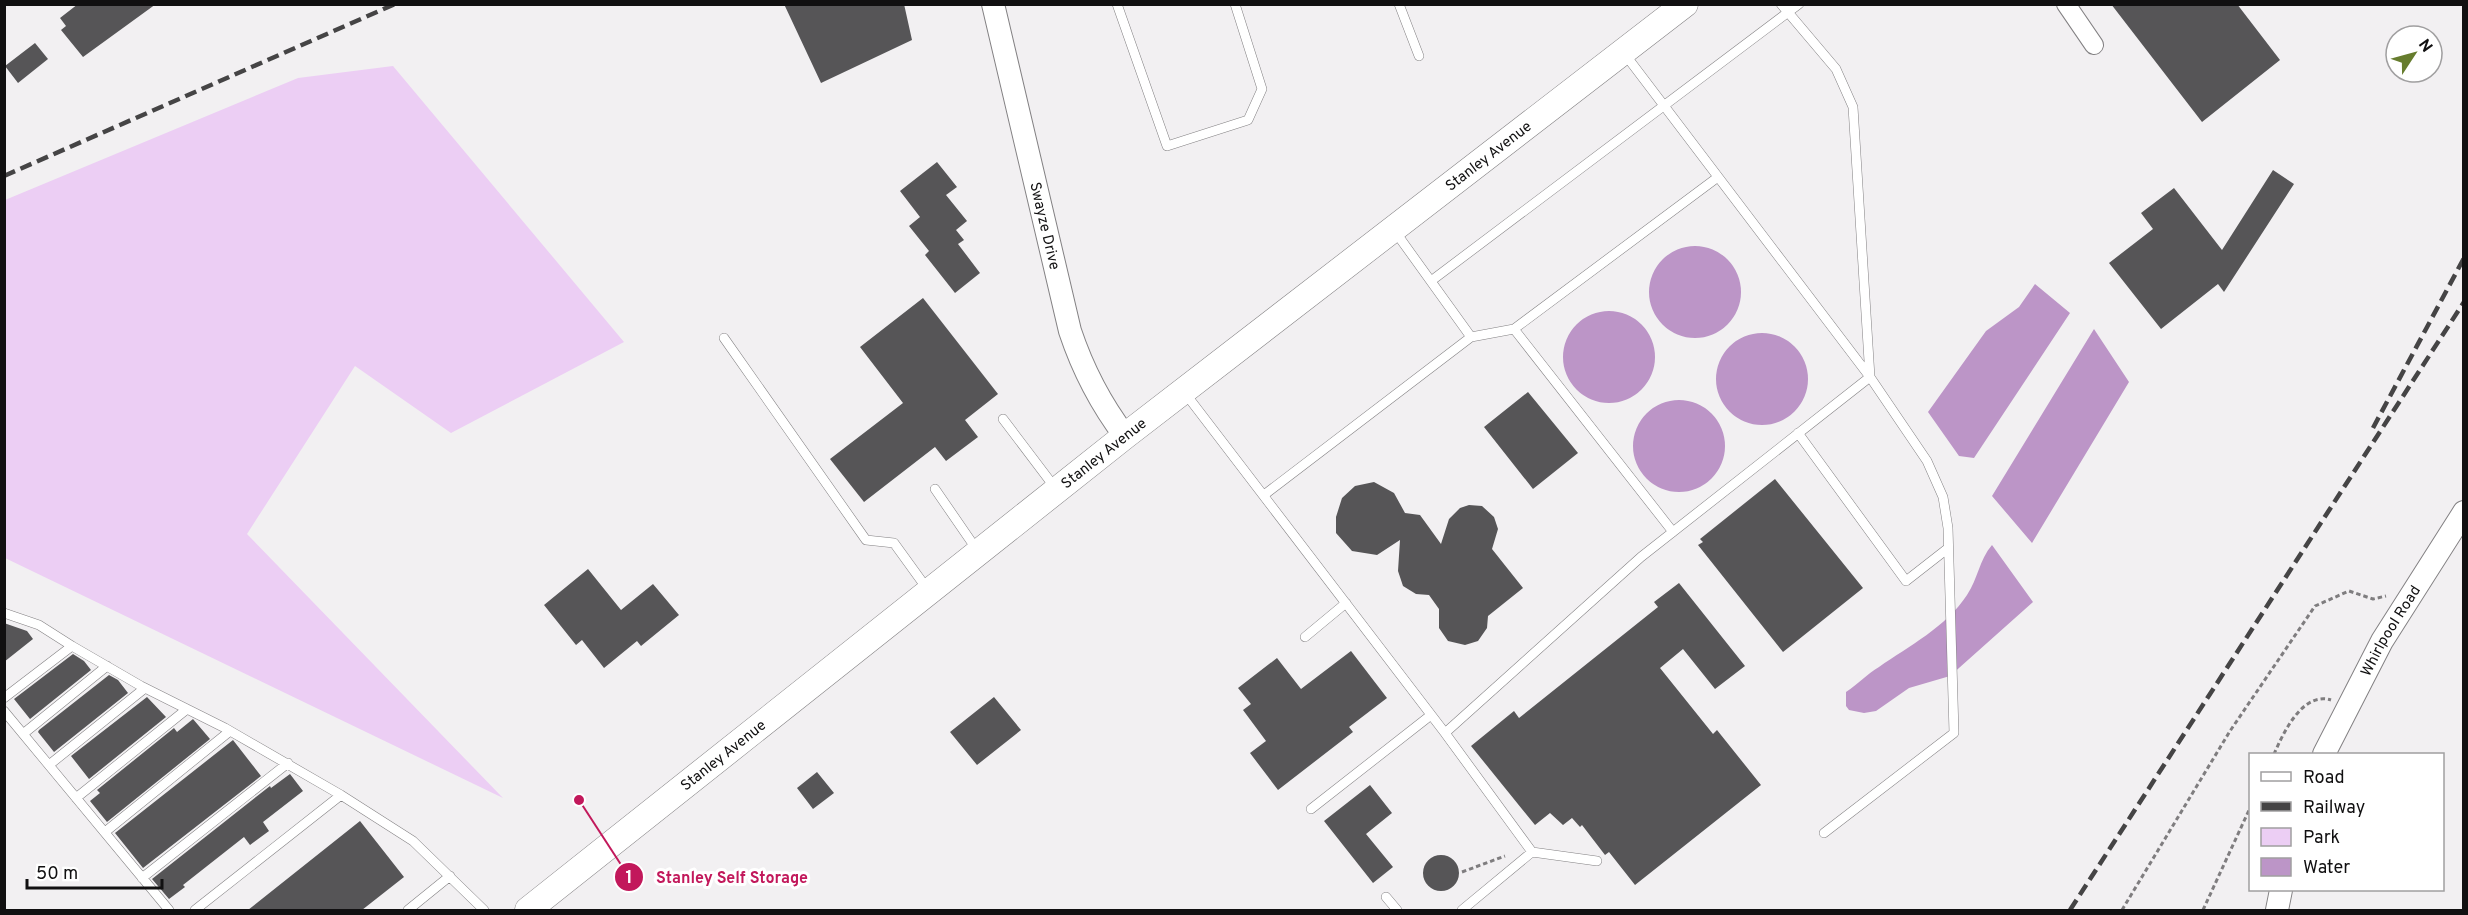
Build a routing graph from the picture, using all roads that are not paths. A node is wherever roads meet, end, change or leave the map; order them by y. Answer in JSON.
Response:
{"nodes":[{"id":1,"x":993,"y":4,"type":"edge"},
{"id":2,"x":1117,"y":4,"type":"edge"},
{"id":3,"x":1235,"y":4,"type":"edge"},
{"id":4,"x":1399,"y":4,"type":"edge"},
{"id":5,"x":1685,"y":4,"type":"edge"},
{"id":6,"x":1781,"y":4,"type":"edge"},
{"id":7,"x":1799,"y":4,"type":"edge"},
{"id":8,"x":2066,"y":4,"type":"edge"},
{"id":9,"x":1788,"y":13,"type":"junction"},
{"id":10,"x":2094,"y":45,"type":"dead end"},
{"id":11,"x":1623,"y":52,"type":"junction"},
{"id":12,"x":1419,"y":56,"type":"dead end"},
{"id":13,"x":1663,"y":106,"type":"junction"},
{"id":14,"x":1718,"y":177,"type":"junction"},
{"id":15,"x":1392,"y":228,"type":"junction"},
{"id":16,"x":1431,"y":281,"type":"junction"},
{"id":17,"x":1514,"y":329,"type":"junction"},
{"id":18,"x":1471,"y":337,"type":"junction"},
{"id":19,"x":724,"y":338,"type":"dead end"},
{"id":20,"x":1870,"y":377,"type":"junction"},
{"id":21,"x":1184,"y":391,"type":"junction"},
{"id":22,"x":1003,"y":419,"type":"dead end"},
{"id":23,"x":1798,"y":433,"type":"junction"},
{"id":24,"x":1125,"y":436,"type":"junction"},
{"id":25,"x":935,"y":489,"type":"dead end"},
{"id":26,"x":1057,"y":490,"type":"junction"},
{"id":27,"x":1264,"y":495,"type":"junction"},
{"id":28,"x":2463,"y":512,"type":"edge"},
{"id":29,"x":1673,"y":532,"type":"junction"},
{"id":30,"x":1947,"y":549,"type":"junction"},
{"id":31,"x":979,"y":552,"type":"junction"},
{"id":32,"x":929,"y":592,"type":"junction"},
{"id":33,"x":1346,"y":603,"type":"junction"},
{"id":34,"x":4,"y":613,"type":"edge"},
{"id":35,"x":1305,"y":637,"type":"dead end"},
{"id":36,"x":72,"y":646,"type":"junction"},
{"id":37,"x":107,"y":666,"type":"junction"},
{"id":38,"x":145,"y":688,"type":"junction"},
{"id":39,"x":4,"y":698,"type":"edge"},
{"id":40,"x":187,"y":709,"type":"junction"},
{"id":41,"x":4,"y":711,"type":"edge"},
{"id":42,"x":1431,"y":715,"type":"junction"},
{"id":43,"x":230,"y":731,"type":"junction"},
{"id":44,"x":1445,"y":733,"type":"junction"},
{"id":45,"x":23,"y":734,"type":"junction"},
{"id":46,"x":2324,"y":753,"type":"edge"},
{"id":47,"x":288,"y":764,"type":"junction"},
{"id":48,"x":49,"y":765,"type":"junction"},
{"id":49,"x":341,"y":795,"type":"junction"},
{"id":50,"x":76,"y":798,"type":"junction"},
{"id":51,"x":1311,"y":809,"type":"dead end"},
{"id":52,"x":105,"y":832,"type":"junction"},
{"id":53,"x":1824,"y":833,"type":"dead end"},
{"id":54,"x":1532,"y":852,"type":"junction"},
{"id":55,"x":1597,"y":861,"type":"dead end"},
{"id":56,"x":450,"y":876,"type":"junction"},
{"id":57,"x":142,"y":878,"type":"junction"},
{"id":58,"x":2281,"y":891,"type":"edge"},
{"id":59,"x":1386,"y":897,"type":"dead end"},
{"id":60,"x":169,"y":910,"type":"edge"},
{"id":61,"x":195,"y":910,"type":"edge"},
{"id":62,"x":408,"y":910,"type":"edge"},
{"id":63,"x":484,"y":910,"type":"edge"},
{"id":64,"x":528,"y":910,"type":"edge"},
{"id":65,"x":1397,"y":910,"type":"edge"},
{"id":66,"x":1462,"y":910,"type":"edge"},
{"id":67,"x":2277,"y":910,"type":"edge"}],
"edges":[{"from":1,"to":24,"type":"street","name":"Swayze Drive"},
{"from":2,"to":3,"type":"lane"},
{"from":4,"to":12,"type":"lane"},
{"from":5,"to":11,"type":"main road","name":"Stanley Avenue"},
{"from":6,"to":9,"type":"lane"},
{"from":7,"to":9,"type":"lane"},
{"from":8,"to":10,"type":"street"},
{"from":9,"to":13,"type":"lane"},
{"from":9,"to":20,"type":"lane"},
{"from":11,"to":13,"type":"lane"},
{"from":11,"to":15,"type":"main road","name":"Stanley Avenue"},
{"from":13,"to":14,"type":"lane"},
{"from":13,"to":16,"type":"lane"},
{"from":14,"to":17,"type":"lane"},
{"from":14,"to":20,"type":"lane"},
{"from":15,"to":16,"type":"lane"},
{"from":15,"to":21,"type":"main road","name":"Stanley Avenue"},
{"from":16,"to":18,"type":"lane"},
{"from":17,"to":18,"type":"lane"},
{"from":17,"to":29,"type":"lane"},
{"from":18,"to":27,"type":"lane"},
{"from":19,"to":32,"type":"lane"},
{"from":20,"to":23,"type":"lane"},
{"from":20,"to":30,"type":"lane"},
{"from":21,"to":24,"type":"main road","name":"Stanley Avenue"},
{"from":21,"to":27,"type":"lane"},
{"from":22,"to":26,"type":"lane"},
{"from":23,"to":29,"type":"lane"},
{"from":23,"to":30,"type":"lane"},
{"from":24,"to":26,"type":"main road","name":"Stanley Avenue"},
{"from":25,"to":31,"type":"lane"},
{"from":26,"to":31,"type":"main road","name":"Stanley Avenue"},
{"from":27,"to":33,"type":"lane"},
{"from":28,"to":46,"type":"street","name":"Whirlpool Road"},
{"from":29,"to":44,"type":"lane"},
{"from":30,"to":53,"type":"lane"},
{"from":31,"to":32,"type":"main road","name":"Stanley Avenue"},
{"from":32,"to":64,"type":"main road","name":"Stanley Avenue"},
{"from":33,"to":35,"type":"lane"},
{"from":33,"to":42,"type":"lane"},
{"from":34,"to":36,"type":"lane"},
{"from":36,"to":37,"type":"lane"},
{"from":36,"to":39,"type":"lane"},
{"from":37,"to":38,"type":"lane"},
{"from":37,"to":45,"type":"lane"},
{"from":38,"to":40,"type":"lane"},
{"from":38,"to":48,"type":"lane"},
{"from":40,"to":43,"type":"lane"},
{"from":40,"to":50,"type":"lane"},
{"from":41,"to":45,"type":"lane"},
{"from":42,"to":44,"type":"lane"},
{"from":42,"to":51,"type":"lane"},
{"from":43,"to":47,"type":"lane"},
{"from":43,"to":52,"type":"lane"},
{"from":44,"to":54,"type":"lane"},
{"from":45,"to":48,"type":"lane"},
{"from":47,"to":49,"type":"lane"},
{"from":47,"to":57,"type":"lane"},
{"from":48,"to":50,"type":"lane"},
{"from":49,"to":56,"type":"lane"},
{"from":49,"to":61,"type":"lane"},
{"from":50,"to":52,"type":"lane"},
{"from":52,"to":57,"type":"lane"},
{"from":54,"to":55,"type":"lane"},
{"from":54,"to":66,"type":"lane"},
{"from":56,"to":62,"type":"lane"},
{"from":56,"to":63,"type":"lane"},
{"from":57,"to":60,"type":"lane"},
{"from":58,"to":67,"type":"street"},
{"from":59,"to":65,"type":"lane"}]}
